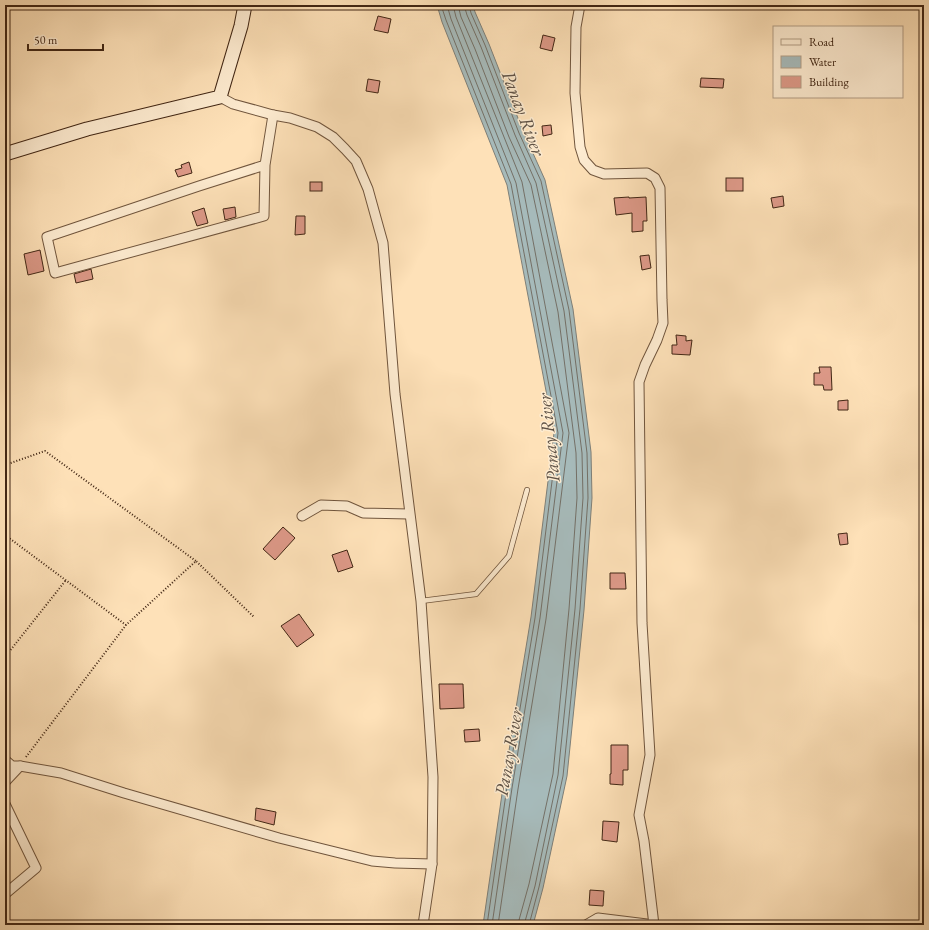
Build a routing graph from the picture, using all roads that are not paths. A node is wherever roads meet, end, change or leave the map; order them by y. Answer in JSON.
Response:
{"nodes":[{"id":1,"x":245,"y":5,"type":"edge"},
{"id":2,"x":580,"y":5,"type":"edge"},
{"id":3,"x":220,"y":97,"type":"junction"},
{"id":4,"x":272,"y":115,"type":"junction"},
{"id":5,"x":5,"y":154,"type":"edge"},
{"id":6,"x":265,"y":165,"type":"junction"},
{"id":7,"x":527,"y":490,"type":"dead end"},
{"id":8,"x":410,"y":514,"type":"junction"},
{"id":9,"x":302,"y":516,"type":"dead end"},
{"id":10,"x":421,"y":601,"type":"junction"},
{"id":11,"x":5,"y":760,"type":"edge"},
{"id":12,"x":20,"y":766,"type":"junction"},
{"id":13,"x":5,"y":782,"type":"edge"},
{"id":14,"x":5,"y":804,"type":"edge"},
{"id":15,"x":432,"y":864,"type":"junction"},
{"id":16,"x":5,"y":894,"type":"edge"},
{"id":17,"x":423,"y":925,"type":"edge"},
{"id":18,"x":586,"y":925,"type":"edge"},
{"id":19,"x":654,"y":925,"type":"edge"}],
"edges":[{"from":1,"to":3,"type":"street"},
{"from":2,"to":19,"type":"street"},
{"from":3,"to":4,"type":"street"},
{"from":3,"to":5,"type":"street"},
{"from":4,"to":6,"type":"street"},
{"from":4,"to":8,"type":"street"},
{"from":6,"to":6,"type":"street"},
{"from":7,"to":10,"type":"lane"},
{"from":8,"to":9,"type":"street"},
{"from":8,"to":10,"type":"street"},
{"from":10,"to":15,"type":"street"},
{"from":11,"to":12,"type":"street"},
{"from":12,"to":13,"type":"street"},
{"from":12,"to":15,"type":"street"},
{"from":14,"to":16,"type":"street"},
{"from":15,"to":17,"type":"street"},
{"from":18,"to":19,"type":"street"}]}
